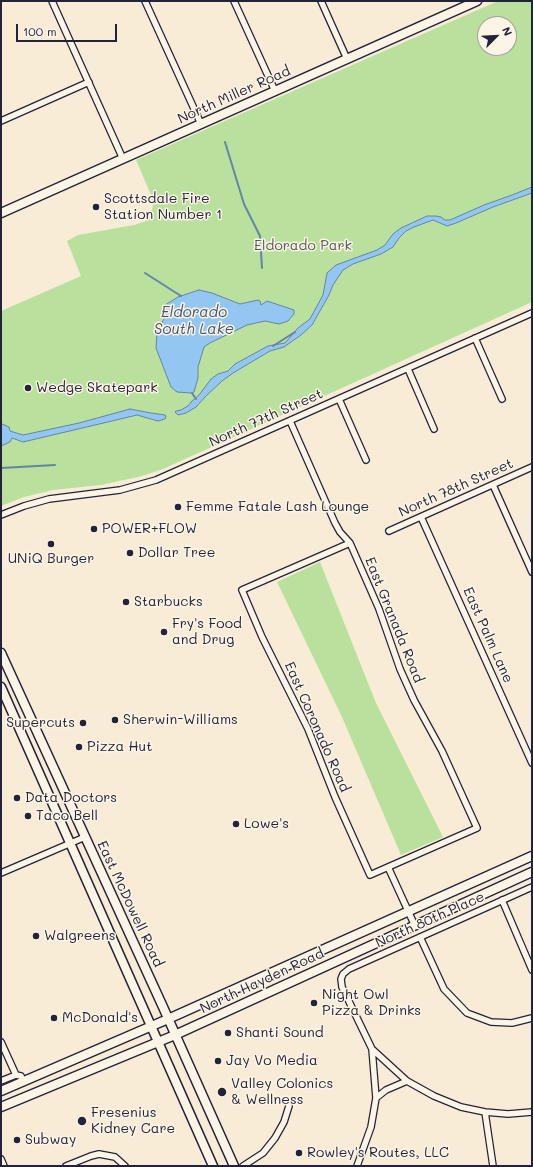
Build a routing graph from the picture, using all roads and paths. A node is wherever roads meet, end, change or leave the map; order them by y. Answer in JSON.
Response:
{"nodes":[{"id":1,"x":52,"y":1,"type":"edge"},
{"id":2,"x":146,"y":1,"type":"edge"},
{"id":3,"x":234,"y":1,"type":"edge"},
{"id":4,"x":321,"y":1,"type":"edge"},
{"id":5,"x":477,"y":1,"type":"edge"},
{"id":6,"x":347,"y":59,"type":"junction"},
{"id":7,"x":89,"y":82,"type":"junction"},
{"id":8,"x":275,"y":91,"type":"junction"},
{"id":9,"x":1,"y":121,"type":"edge"},
{"id":10,"x":201,"y":124,"type":"junction"},
{"id":11,"x":123,"y":159,"type":"junction"},
{"id":12,"x":1,"y":213,"type":"edge"},
{"id":13,"x":532,"y":313,"type":"edge"},
{"id":14,"x":475,"y":338,"type":"junction"},
{"id":15,"x":408,"y":369,"type":"junction"},
{"id":16,"x":339,"y":399,"type":"junction"},
{"id":17,"x":502,"y":399,"type":"dead end"},
{"id":18,"x":290,"y":421,"type":"junction"},
{"id":19,"x":434,"y":429,"type":"dead end"},
{"id":20,"x":366,"y":460,"type":"dead end"},
{"id":21,"x":532,"y":467,"type":"edge"},
{"id":22,"x":493,"y":485,"type":"junction"},
{"id":23,"x":1,"y":515,"type":"edge"},
{"id":24,"x":421,"y":517,"type":"junction"},
{"id":25,"x":389,"y":531,"type":"dead end"},
{"id":26,"x":350,"y":543,"type":"junction"},
{"id":27,"x":532,"y":572,"type":"edge"},
{"id":28,"x":1,"y":653,"type":"edge"},
{"id":29,"x":1,"y":687,"type":"edge"},
{"id":30,"x":532,"y":763,"type":"edge"},
{"id":31,"x":85,"y":837,"type":"junction"},
{"id":32,"x":70,"y":844,"type":"junction"},
{"id":33,"x":532,"y":856,"type":"edge"},
{"id":34,"x":388,"y":867,"type":"junction"},
{"id":35,"x":532,"y":872,"type":"edge"},
{"id":36,"x":1,"y":873,"type":"edge"},
{"id":37,"x":532,"y":887,"type":"edge"},
{"id":38,"x":502,"y":900,"type":"junction"},
{"id":39,"x":408,"y":912,"type":"junction"},
{"id":40,"x":415,"y":926,"type":"junction"},
{"id":41,"x":420,"y":937,"type":"junction"},
{"id":42,"x":532,"y":970,"type":"edge"},
{"id":43,"x":532,"y":1018,"type":"edge"},
{"id":44,"x":168,"y":1019,"type":"junction"},
{"id":45,"x":151,"y":1026,"type":"junction"},
{"id":46,"x":175,"y":1035,"type":"junction"},
{"id":47,"x":1,"y":1042,"type":"edge"},
{"id":48,"x":158,"y":1042,"type":"junction"},
{"id":49,"x":372,"y":1049,"type":"junction"},
{"id":50,"x":16,"y":1075,"type":"junction"},
{"id":51,"x":1,"y":1081,"type":"edge"},
{"id":52,"x":407,"y":1081,"type":"junction"},
{"id":53,"x":24,"y":1082,"type":"junction"},
{"id":54,"x":1,"y":1091,"type":"edge"},
{"id":55,"x":376,"y":1098,"type":"junction"},
{"id":56,"x":289,"y":1106,"type":"dead end"},
{"id":57,"x":1,"y":1107,"type":"edge"},
{"id":58,"x":485,"y":1112,"type":"junction"},
{"id":59,"x":532,"y":1112,"type":"edge"},
{"id":60,"x":1,"y":1159,"type":"edge"},
{"id":61,"x":4,"y":1166,"type":"edge"},
{"id":62,"x":66,"y":1166,"type":"edge"},
{"id":63,"x":125,"y":1166,"type":"edge"},
{"id":64,"x":213,"y":1166,"type":"edge"},
{"id":65,"x":234,"y":1166,"type":"edge"},
{"id":66,"x":243,"y":1166,"type":"edge"},
{"id":67,"x":357,"y":1166,"type":"edge"},
{"id":68,"x":493,"y":1166,"type":"edge"}],
"edges":[{"from":1,"to":7,"type":"street"},
{"from":2,"to":10,"type":"street"},
{"from":3,"to":8,"type":"street"},
{"from":4,"to":6,"type":"street"},
{"from":5,"to":6,"type":"main road","name":"North Miller Road"},
{"from":6,"to":8,"type":"main road","name":"North Miller Road"},
{"from":7,"to":9,"type":"street"},
{"from":7,"to":11,"type":"street"},
{"from":8,"to":10,"type":"main road","name":"North Miller Road"},
{"from":10,"to":11,"type":"main road","name":"North Miller Road"},
{"from":11,"to":12,"type":"main road","name":"North Miller Road"},
{"from":13,"to":14,"type":"street","name":"North 77th Street"},
{"from":14,"to":15,"type":"street","name":"North 77th Street"},
{"from":14,"to":17,"type":"street"},
{"from":15,"to":16,"type":"street","name":"North 77th Street"},
{"from":15,"to":19,"type":"street"},
{"from":16,"to":18,"type":"street","name":"North 77th Street"},
{"from":16,"to":20,"type":"street"},
{"from":18,"to":23,"type":"street","name":"North 77th Street"},
{"from":18,"to":26,"type":"street","name":"East Granada Road"},
{"from":21,"to":22,"type":"street","name":"North 78th Street"},
{"from":22,"to":24,"type":"street","name":"North 78th Street"},
{"from":22,"to":27,"type":"street"},
{"from":24,"to":25,"type":"street","name":"North 78th Street"},
{"from":24,"to":30,"type":"street","name":"East Palm Lane"},
{"from":26,"to":34,"type":"street","name":"East Granada Road"},
{"from":26,"to":34,"type":"street","name":"East Coronado Road"},
{"from":28,"to":31,"type":"main road","name":"East McDowell Road"},
{"from":29,"to":32,"type":"main road","name":"East McDowell Road"},
{"from":31,"to":32,"type":"street"},
{"from":31,"to":44,"type":"main road","name":"East McDowell Road"},
{"from":32,"to":36,"type":"street"},
{"from":32,"to":45,"type":"main road","name":"East McDowell Road"},
{"from":33,"to":39,"type":"main road","name":"North Hayden Road"},
{"from":34,"to":39,"type":"street"},
{"from":35,"to":40,"type":"main road","name":"North Hayden Road"},
{"from":37,"to":38,"type":"street","name":"North 80th Place"},
{"from":38,"to":41,"type":"street","name":"North 80th Place"},
{"from":38,"to":42,"type":"street"},
{"from":39,"to":40,"type":"street"},
{"from":39,"to":44,"type":"main road","name":"North Hayden Road"},
{"from":40,"to":46,"type":"main road","name":"North Hayden Road"},
{"from":41,"to":43,"type":"street"},
{"from":41,"to":49,"type":"street","name":"North 80th Place"},
{"from":44,"to":45,"type":"main road","name":"North Hayden Road"},
{"from":44,"to":46,"type":"main road","name":"East McDowell Road"},
{"from":45,"to":48,"type":"main road","name":"East McDowell Road"},
{"from":45,"to":53,"type":"main road","name":"North Hayden Road"},
{"from":46,"to":48,"type":"main road","name":"North Hayden Road"},
{"from":46,"to":65,"type":"main road","name":"East McDowell Road"},
{"from":47,"to":50,"type":"street"},
{"from":48,"to":57,"type":"main road","name":"North Hayden Road"},
{"from":48,"to":64,"type":"main road","name":"East McDowell Road"},
{"from":49,"to":52,"type":"street"},
{"from":49,"to":55,"type":"street"},
{"from":50,"to":51,"type":"street"},
{"from":50,"to":53,"type":"street"},
{"from":52,"to":55,"type":"street"},
{"from":52,"to":58,"type":"street"},
{"from":53,"to":54,"type":"main road","name":"North Hayden Road"},
{"from":55,"to":67,"type":"street"},
{"from":56,"to":66,"type":"street"},
{"from":58,"to":59,"type":"street"},
{"from":58,"to":68,"type":"street"},
{"from":60,"to":61,"type":"street"},
{"from":62,"to":63,"type":"street"}]}
